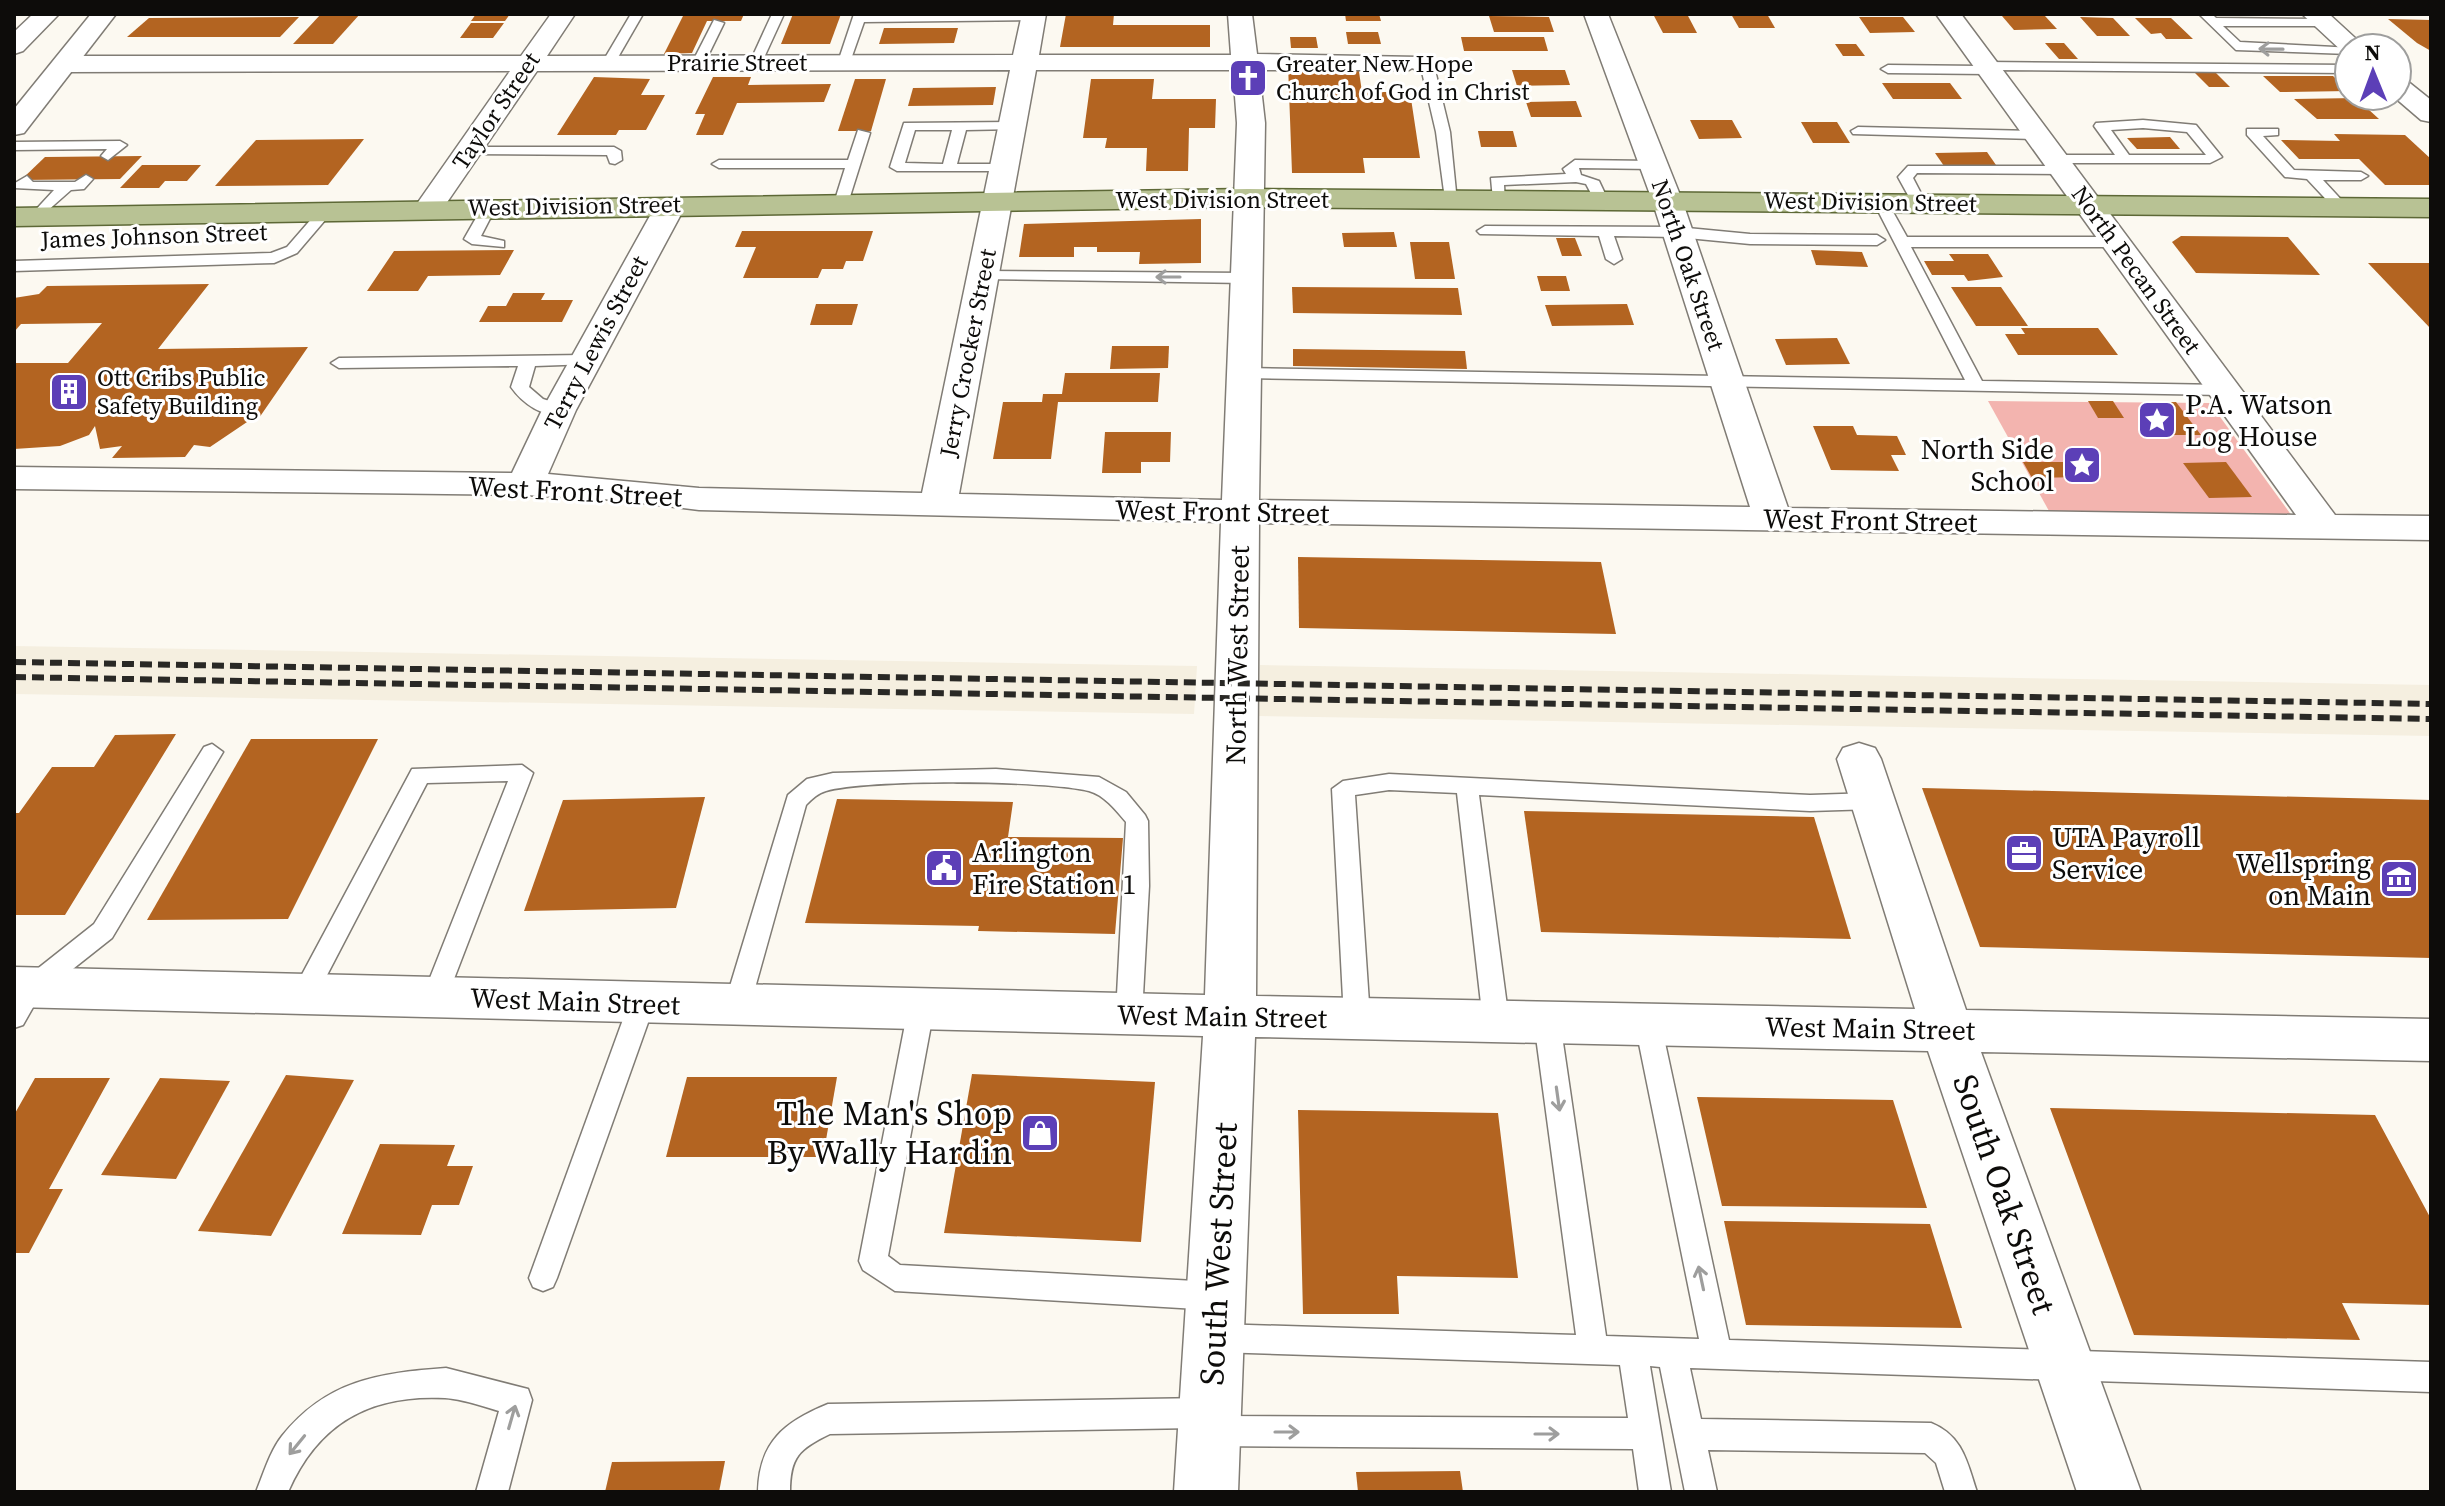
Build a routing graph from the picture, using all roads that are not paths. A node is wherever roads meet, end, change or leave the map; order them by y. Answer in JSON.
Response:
{"nodes":[{"id":1,"x":47,"y":14,"type":"edge"},
{"id":2,"x":104,"y":14,"type":"edge"},
{"id":3,"x":563,"y":14,"type":"edge"},
{"id":4,"x":637,"y":14,"type":"edge"},
{"id":5,"x":778,"y":14,"type":"edge"},
{"id":6,"x":1240,"y":14,"type":"edge"},
{"id":7,"x":1596,"y":14,"type":"edge"},
{"id":8,"x":1948,"y":14,"type":"edge"},
{"id":9,"x":1034,"y":15,"type":"edge"},
{"id":10,"x":860,"y":16,"type":"edge"},
{"id":11,"x":2208,"y":18,"type":"edge"},
{"id":12,"x":2319,"y":18,"type":"edge"},
{"id":13,"x":718,"y":23,"type":"dead end"},
{"id":14,"x":2333,"y":32,"type":"edge"},
{"id":15,"x":14,"y":46,"type":"edge"},
{"id":16,"x":2333,"y":49,"type":"edge"},
{"id":17,"x":1244,"y":59,"type":"junction"},
{"id":18,"x":1025,"y":61,"type":"junction"},
{"id":19,"x":756,"y":62,"type":"junction"},
{"id":20,"x":844,"y":62,"type":"junction"},
{"id":21,"x":1409,"y":62,"type":"joint"},
{"id":22,"x":529,"y":63,"type":"junction"},
{"id":23,"x":608,"y":63,"type":"junction"},
{"id":24,"x":698,"y":63,"type":"junction"},
{"id":25,"x":65,"y":64,"type":"junction"},
{"id":26,"x":1988,"y":68,"type":"junction"},
{"id":27,"x":1888,"y":69,"type":"dead end"},
{"id":28,"x":2333,"y":69,"type":"edge"},
{"id":29,"x":2413,"y":99,"type":"edge"},
{"id":30,"x":2431,"y":114,"type":"edge"},
{"id":31,"x":960,"y":126,"type":"junction"},
{"id":32,"x":1012,"y":126,"type":"junction"},
{"id":33,"x":14,"y":127,"type":"edge"},
{"id":34,"x":1858,"y":131,"type":"dead end"},
{"id":35,"x":2273,"y":132,"type":"dead end"},
{"id":36,"x":863,"y":133,"type":"dead end"},
{"id":37,"x":14,"y":146,"type":"edge"},
{"id":38,"x":63,"y":146,"type":"junction"},
{"id":39,"x":469,"y":151,"type":"junction"},
{"id":40,"x":2053,"y":155,"type":"junction"},
{"id":41,"x":108,"y":156,"type":"dead end"},
{"id":42,"x":52,"y":157,"type":"dead end"},
{"id":43,"x":2125,"y":159,"type":"junction"},
{"id":44,"x":615,"y":160,"type":"dead end"},
{"id":45,"x":719,"y":164,"type":"dead end"},
{"id":46,"x":853,"y":164,"type":"junction"},
{"id":47,"x":1653,"y":165,"type":"junction"},
{"id":48,"x":949,"y":168,"type":"junction"},
{"id":49,"x":1004,"y":168,"type":"junction"},
{"id":50,"x":2311,"y":175,"type":"junction"},
{"id":51,"x":2361,"y":176,"type":"dead end"},
{"id":52,"x":1576,"y":178,"type":"junction"},
{"id":53,"x":86,"y":179,"type":"dead end"},
{"id":54,"x":27,"y":180,"type":"dead end"},
{"id":55,"x":60,"y":192,"type":"junction"},
{"id":56,"x":1248,"y":198,"type":"junction"},
{"id":57,"x":1452,"y":199,"type":"junction"},
{"id":58,"x":1500,"y":200,"type":"junction"},
{"id":59,"x":1601,"y":200,"type":"junction"},
{"id":60,"x":1667,"y":200,"type":"junction"},
{"id":61,"x":997,"y":201,"type":"junction"},
{"id":62,"x":841,"y":203,"type":"junction"},
{"id":63,"x":1881,"y":203,"type":"junction"},
{"id":64,"x":1919,"y":203,"type":"junction"},
{"id":65,"x":671,"y":205,"type":"junction"},
{"id":66,"x":2089,"y":205,"type":"junction"},
{"id":67,"x":489,"y":207,"type":"junction"},
{"id":68,"x":2341,"y":207,"type":"junction"},
{"id":69,"x":429,"y":208,"type":"junction"},
{"id":70,"x":2431,"y":208,"type":"edge"},
{"id":71,"x":325,"y":212,"type":"junction"},
{"id":72,"x":22,"y":219,"type":"edge"},
{"id":73,"x":1485,"y":231,"type":"dead end"},
{"id":74,"x":1605,"y":232,"type":"junction"},
{"id":75,"x":1677,"y":232,"type":"junction"},
{"id":76,"x":1877,"y":240,"type":"dead end"},
{"id":77,"x":1901,"y":242,"type":"junction"},
{"id":78,"x":2116,"y":242,"type":"junction"},
{"id":79,"x":499,"y":244,"type":"dead end"},
{"id":80,"x":1614,"y":259,"type":"dead end"},
{"id":81,"x":14,"y":266,"type":"edge"},
{"id":82,"x":985,"y":276,"type":"junction"},
{"id":83,"x":1246,"y":278,"type":"junction"},
{"id":84,"x":585,"y":360,"type":"junction"},
{"id":85,"x":528,"y":361,"type":"junction"},
{"id":86,"x":339,"y":363,"type":"dead end"},
{"id":87,"x":1246,"y":373,"type":"junction"},
{"id":88,"x":1728,"y":384,"type":"junction"},
{"id":89,"x":1977,"y":387,"type":"junction"},
{"id":90,"x":2223,"y":390,"type":"junction"},
{"id":91,"x":559,"y":410,"type":"junction"},
{"id":92,"x":14,"y":478,"type":"edge"},
{"id":93,"x":525,"y":484,"type":"junction"},
{"id":94,"x":938,"y":504,"type":"junction"},
{"id":95,"x":1240,"y":512,"type":"junction"},
{"id":96,"x":1773,"y":519,"type":"junction"},
{"id":97,"x":2324,"y":526,"type":"junction"},
{"id":98,"x":2431,"y":528,"type":"edge"},
{"id":99,"x":212,"y":752,"type":"dead end"},
{"id":100,"x":1866,"y":780,"type":"joint"},
{"id":101,"x":1467,"y":786,"type":"junction"},
{"id":102,"x":304,"y":995,"type":"junction"},
{"id":103,"x":20,"y":998,"type":"edge"},
{"id":104,"x":435,"y":998,"type":"junction"},
{"id":105,"x":642,"y":1003,"type":"junction"},
{"id":106,"x":737,"y":1006,"type":"junction"},
{"id":107,"x":921,"y":1009,"type":"junction"},
{"id":108,"x":1129,"y":1014,"type":"junction"},
{"id":109,"x":1230,"y":1016,"type":"junction"},
{"id":110,"x":1357,"y":1018,"type":"junction"},
{"id":111,"x":1496,"y":1021,"type":"junction"},
{"id":112,"x":1547,"y":1022,"type":"junction"},
{"id":113,"x":1648,"y":1024,"type":"junction"},
{"id":114,"x":1947,"y":1030,"type":"junction"},
{"id":115,"x":2431,"y":1040,"type":"edge"},
{"id":116,"x":543,"y":1278,"type":"dead end"},
{"id":117,"x":1215,"y":1317,"type":"junction"},
{"id":118,"x":1593,"y":1350,"type":"junction"},
{"id":119,"x":1633,"y":1352,"type":"junction"},
{"id":120,"x":1672,"y":1353,"type":"junction"},
{"id":121,"x":1717,"y":1354,"type":"junction"},
{"id":122,"x":2065,"y":1365,"type":"junction"},
{"id":123,"x":2431,"y":1377,"type":"edge"},
{"id":124,"x":1209,"y":1422,"type":"junction"},
{"id":125,"x":1646,"y":1434,"type":"junction"},
{"id":126,"x":1689,"y":1434,"type":"junction"},
{"id":127,"x":272,"y":1492,"type":"edge"},
{"id":128,"x":492,"y":1492,"type":"edge"},
{"id":129,"x":774,"y":1492,"type":"edge"},
{"id":130,"x":1206,"y":1492,"type":"edge"},
{"id":131,"x":1655,"y":1492,"type":"edge"},
{"id":132,"x":1701,"y":1492,"type":"edge"},
{"id":133,"x":1961,"y":1492,"type":"edge"},
{"id":134,"x":2109,"y":1492,"type":"edge"}],
"edges":[{"from":1,"to":15,"type":"street"},
{"from":2,"to":25,"type":"street"},
{"from":3,"to":22,"type":"street","name":"Taylor Street"},
{"from":4,"to":23,"type":"lane"},
{"from":5,"to":19,"type":"lane"},
{"from":6,"to":17,"type":"street","name":"North West Street"},
{"from":7,"to":47,"type":"street","name":"North Oak Street"},
{"from":8,"to":26,"type":"street","name":"North Pecan Street"},
{"from":9,"to":10,"type":"lane"},
{"from":9,"to":18,"type":"street","name":"Jerry Crocker Street"},
{"from":10,"to":20,"type":"lane"},
{"from":11,"to":12,"type":"lane"},
{"from":16,"to":11,"type":"lane","one_way":true},
{"from":12,"to":14,"type":"street"},
{"from":13,"to":24,"type":"lane"},
{"from":17,"to":18,"type":"street","name":"Prairie Street"},
{"from":17,"to":21,"type":"street","name":"Prairie Street"},
{"from":17,"to":56,"type":"street","name":"North West Street"},
{"from":18,"to":20,"type":"street","name":"Prairie Street"},
{"from":18,"to":32,"type":"street","name":"Jerry Crocker Street"},
{"from":19,"to":20,"type":"street","name":"Prairie Street"},
{"from":19,"to":24,"type":"street","name":"Prairie Street"},
{"from":21,"to":57,"type":"lane"},
{"from":22,"to":23,"type":"street","name":"Prairie Street"},
{"from":22,"to":25,"type":"street","name":"Prairie Street"},
{"from":22,"to":39,"type":"street","name":"Taylor Street"},
{"from":23,"to":24,"type":"street","name":"Prairie Street"},
{"from":25,"to":33,"type":"street"},
{"from":26,"to":27,"type":"lane"},
{"from":26,"to":28,"type":"lane"},
{"from":26,"to":40,"type":"street","name":"North Pecan Street"},
{"from":29,"to":30,"type":"street"},
{"from":31,"to":32,"type":"lane"},
{"from":31,"to":48,"type":"lane"},
{"from":31,"to":48,"type":"lane"},
{"from":32,"to":49,"type":"street","name":"Jerry Crocker Street"},
{"from":34,"to":40,"type":"lane"},
{"from":35,"to":50,"type":"lane"},
{"from":36,"to":46,"type":"lane"},
{"from":37,"to":38,"type":"lane"},
{"from":38,"to":41,"type":"lane"},
{"from":38,"to":42,"type":"lane"},
{"from":39,"to":44,"type":"lane"},
{"from":39,"to":69,"type":"street","name":"Taylor Street"},
{"from":40,"to":43,"type":"lane"},
{"from":40,"to":64,"type":"lane"},
{"from":40,"to":66,"type":"street","name":"North Pecan Street"},
{"from":43,"to":43,"type":"lane"},
{"from":45,"to":46,"type":"lane"},
{"from":46,"to":62,"type":"lane"},
{"from":47,"to":52,"type":"lane"},
{"from":47,"to":60,"type":"street","name":"North Oak Street"},
{"from":48,"to":49,"type":"lane"},
{"from":49,"to":61,"type":"street","name":"Jerry Crocker Street"},
{"from":50,"to":51,"type":"lane"},
{"from":50,"to":68,"type":"lane"},
{"from":52,"to":58,"type":"lane"},
{"from":52,"to":59,"type":"lane"},
{"from":53,"to":55,"type":"lane"},
{"from":54,"to":55,"type":"lane"},
{"from":55,"to":71,"type":"main road","name":"West Division Street"},
{"from":55,"to":72,"type":"main road","name":"West Division Street"},
{"from":56,"to":57,"type":"main road","name":"West Division Street"},
{"from":56,"to":61,"type":"main road","name":"West Division Street"},
{"from":56,"to":83,"type":"street","name":"North West Street"},
{"from":57,"to":58,"type":"main road","name":"West Division Street"},
{"from":58,"to":59,"type":"main road","name":"West Division Street"},
{"from":59,"to":60,"type":"main road","name":"West Division Street"},
{"from":60,"to":63,"type":"main road","name":"West Division Street"},
{"from":60,"to":75,"type":"street","name":"North Oak Street"},
{"from":61,"to":62,"type":"main road","name":"West Division Street"},
{"from":61,"to":82,"type":"street","name":"Jerry Crocker Street"},
{"from":62,"to":65,"type":"main road","name":"West Division Street"},
{"from":63,"to":64,"type":"main road","name":"West Division Street"},
{"from":63,"to":77,"type":"lane"},
{"from":64,"to":66,"type":"main road","name":"West Division Street"},
{"from":65,"to":67,"type":"main road","name":"West Division Street"},
{"from":65,"to":84,"type":"street","name":"Terry Lewis Street"},
{"from":66,"to":68,"type":"main road","name":"West Division Street"},
{"from":66,"to":78,"type":"street","name":"North Pecan Street"},
{"from":67,"to":69,"type":"main road","name":"West Division Street"},
{"from":67,"to":79,"type":"lane"},
{"from":68,"to":70,"type":"main road","name":"West Division Street"},
{"from":69,"to":71,"type":"main road","name":"West Division Street"},
{"from":71,"to":81,"type":"lane","name":"James Johnson Street"},
{"from":73,"to":74,"type":"lane"},
{"from":74,"to":75,"type":"lane"},
{"from":74,"to":80,"type":"lane"},
{"from":75,"to":76,"type":"lane"},
{"from":75,"to":88,"type":"street","name":"North Oak Street"},
{"from":77,"to":78,"type":"lane"},
{"from":77,"to":89,"type":"lane"},
{"from":78,"to":90,"type":"street","name":"North Pecan Street"},
{"from":83,"to":82,"type":"lane","one_way":true},
{"from":82,"to":94,"type":"street","name":"Jerry Crocker Street"},
{"from":83,"to":87,"type":"street","name":"North West Street"},
{"from":84,"to":85,"type":"lane"},
{"from":84,"to":91,"type":"street","name":"Terry Lewis Street"},
{"from":85,"to":86,"type":"lane"},
{"from":85,"to":91,"type":"lane"},
{"from":87,"to":88,"type":"lane"},
{"from":87,"to":95,"type":"street","name":"North West Street"},
{"from":88,"to":89,"type":"lane"},
{"from":88,"to":96,"type":"street","name":"North Oak Street"},
{"from":89,"to":90,"type":"lane"},
{"from":90,"to":97,"type":"street","name":"North Pecan Street"},
{"from":91,"to":93,"type":"street","name":"Terry Lewis Street"},
{"from":92,"to":93,"type":"street","name":"West Front Street"},
{"from":93,"to":94,"type":"street","name":"West Front Street"},
{"from":94,"to":95,"type":"street","name":"West Front Street"},
{"from":95,"to":96,"type":"street","name":"West Front Street"},
{"from":95,"to":109,"type":"street","name":"North West Street"},
{"from":96,"to":97,"type":"street","name":"West Front Street"},
{"from":97,"to":98,"type":"street","name":"West Front Street"},
{"from":99,"to":103,"type":"lane"},
{"from":100,"to":101,"type":"lane"},
{"from":100,"to":114,"type":"street","name":"South Oak Street"},
{"from":101,"to":110,"type":"lane"},
{"from":101,"to":111,"type":"lane"},
{"from":102,"to":103,"type":"street","name":"West Main Street"},
{"from":102,"to":104,"type":"street","name":"West Main Street"},
{"from":102,"to":104,"type":"lane"},
{"from":104,"to":105,"type":"street","name":"West Main Street"},
{"from":105,"to":106,"type":"street","name":"West Main Street"},
{"from":105,"to":116,"type":"lane"},
{"from":106,"to":107,"type":"street","name":"West Main Street"},
{"from":106,"to":108,"type":"lane"},
{"from":107,"to":108,"type":"street","name":"West Main Street"},
{"from":107,"to":117,"type":"lane"},
{"from":108,"to":109,"type":"street","name":"West Main Street"},
{"from":109,"to":110,"type":"street","name":"West Main Street"},
{"from":109,"to":117,"type":"street","name":"South West Street"},
{"from":110,"to":111,"type":"street","name":"West Main Street"},
{"from":111,"to":112,"type":"street","name":"West Main Street"},
{"from":112,"to":113,"type":"street","name":"West Main Street"},
{"from":112,"to":118,"type":"lane","one_way":true},
{"from":113,"to":114,"type":"street","name":"West Main Street"},
{"from":121,"to":113,"type":"lane","one_way":true},
{"from":114,"to":115,"type":"street","name":"West Main Street"},
{"from":114,"to":122,"type":"street","name":"South Oak Street"},
{"from":117,"to":118,"type":"lane"},
{"from":117,"to":124,"type":"street","name":"South West Street"},
{"from":118,"to":119,"type":"lane"},
{"from":119,"to":120,"type":"lane"},
{"from":119,"to":125,"type":"lane"},
{"from":120,"to":121,"type":"lane"},
{"from":120,"to":126,"type":"lane"},
{"from":121,"to":122,"type":"lane"},
{"from":122,"to":123,"type":"lane"},
{"from":122,"to":134,"type":"street","name":"South Oak Street"},
{"from":124,"to":125,"type":"lane","one_way":true},
{"from":124,"to":129,"type":"lane"},
{"from":124,"to":130,"type":"street","name":"South West Street"},
{"from":125,"to":131,"type":"lane"},
{"from":126,"to":132,"type":"lane"},
{"from":126,"to":133,"type":"lane"},
{"from":128,"to":127,"type":"lane","one_way":true}]}
